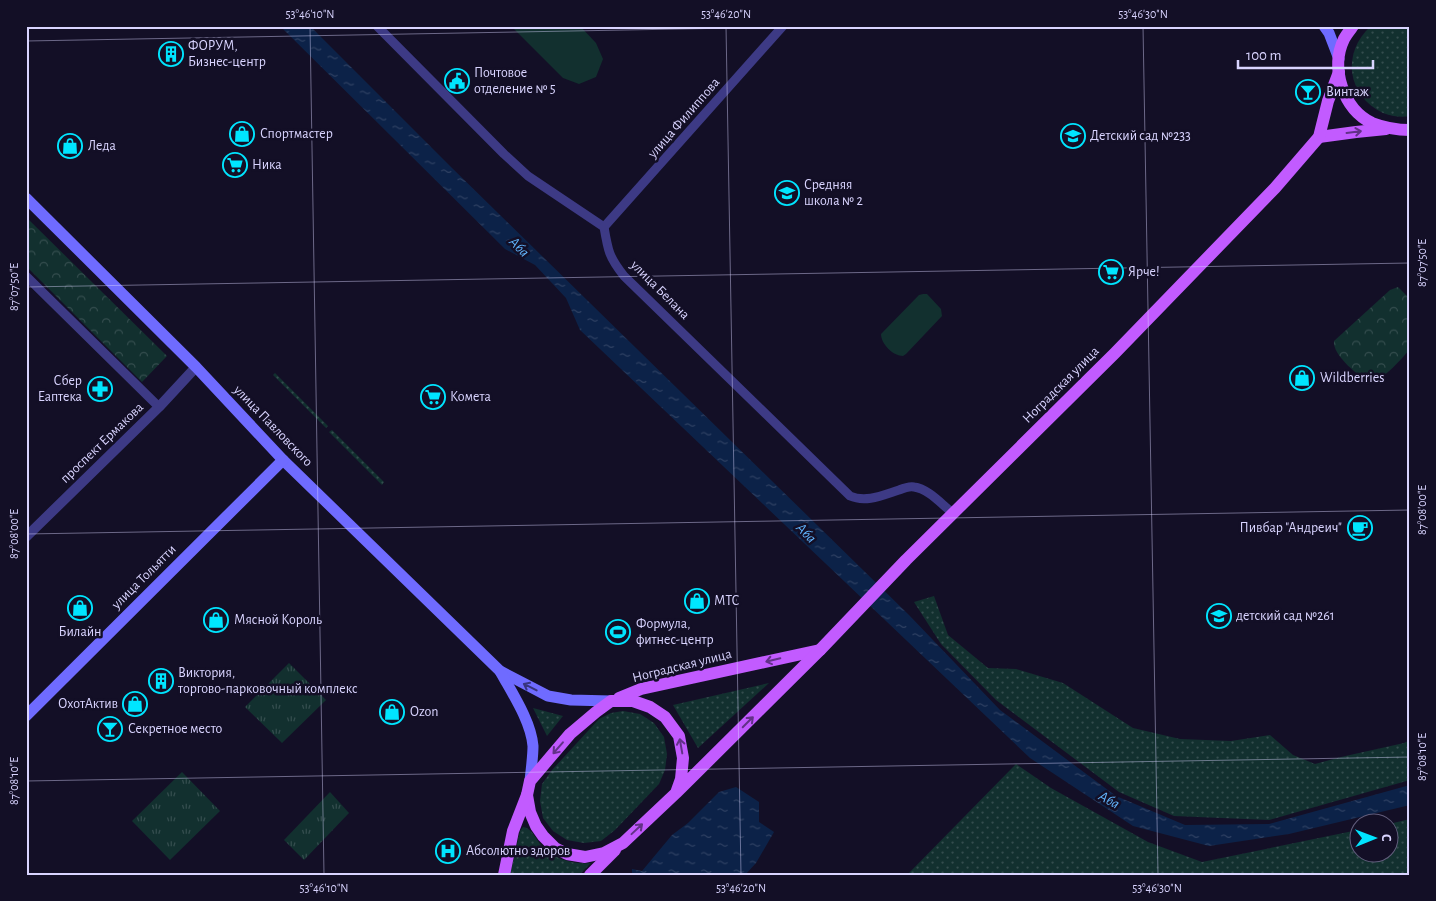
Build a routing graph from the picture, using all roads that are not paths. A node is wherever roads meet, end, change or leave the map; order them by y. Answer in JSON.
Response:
{"nodes":[{"id":1,"x":377,"y":26,"type":"edge"},
{"id":2,"x":783,"y":26,"type":"edge"},
{"id":3,"x":1324,"y":26,"type":"edge"},
{"id":4,"x":1353,"y":26,"type":"edge"},
{"id":5,"x":1339,"y":66,"type":"junction"},
{"id":6,"x":1389,"y":129,"type":"junction"},
{"id":7,"x":1410,"y":130,"type":"edge"},
{"id":8,"x":1319,"y":137,"type":"junction"},
{"id":9,"x":26,"y":198,"type":"edge"},
{"id":10,"x":604,"y":228,"type":"junction"},
{"id":11,"x":26,"y":276,"type":"edge"},
{"id":12,"x":196,"y":367,"type":"junction"},
{"id":13,"x":159,"y":407,"type":"junction"},
{"id":14,"x":283,"y":460,"type":"junction"},
{"id":15,"x":953,"y":513,"type":"junction"},
{"id":16,"x":26,"y":537,"type":"edge"},
{"id":17,"x":820,"y":650,"type":"junction"},
{"id":18,"x":500,"y":672,"type":"junction"},
{"id":19,"x":611,"y":701,"type":"junction"},
{"id":20,"x":26,"y":716,"type":"edge"},
{"id":21,"x":530,"y":781,"type":"junction"},
{"id":22,"x":676,"y":793,"type":"junction"},
{"id":23,"x":527,"y":795,"type":"junction"},
{"id":24,"x":623,"y":842,"type":"junction"},
{"id":25,"x":504,"y":875,"type":"edge"},
{"id":26,"x":590,"y":875,"type":"edge"}],
"edges":[{"from":1,"to":10,"type":"street"},
{"from":2,"to":10,"type":"street","name":"улица Филиппова"},
{"from":3,"to":5,"type":"main road"},
{"from":4,"to":5,"type":"main road"},
{"from":5,"to":6,"type":"main road"},
{"from":5,"to":8,"type":"main road"},
{"from":6,"to":7,"type":"main road"},
{"from":8,"to":6,"type":"main road","one_way":true},
{"from":8,"to":15,"type":"main road","name":"Ноградская улица"},
{"from":9,"to":12,"type":"main road","name":"улица Павловского"},
{"from":10,"to":15,"type":"street","name":"улица Белана"},
{"from":11,"to":13,"type":"street"},
{"from":12,"to":13,"type":"street","name":"проспект Ермакова"},
{"from":12,"to":14,"type":"main road","name":"улица Павловского"},
{"from":13,"to":16,"type":"street","name":"проспект Ермакова"},
{"from":14,"to":18,"type":"main road","name":"улица Павловского"},
{"from":14,"to":20,"type":"main road","name":"улица Тольятти"},
{"from":15,"to":17,"type":"main road","name":"Ноградская улица"},
{"from":17,"to":19,"type":"main road","name":"Ноградская улица","one_way":true},
{"from":22,"to":17,"type":"main road","name":"Ноградская улица","one_way":true},
{"from":19,"to":18,"type":"main road","name":"улица Павловского","one_way":true},
{"from":18,"to":21,"type":"main road","name":"улица Павловского"},
{"from":19,"to":21,"type":"main road","one_way":true},
{"from":22,"to":19,"type":"main road","one_way":true},
{"from":21,"to":23,"type":"main road"},
{"from":24,"to":22,"type":"main road","one_way":true},
{"from":23,"to":24,"type":"main road"},
{"from":23,"to":25,"type":"main road"},
{"from":24,"to":26,"type":"main road"}]}
